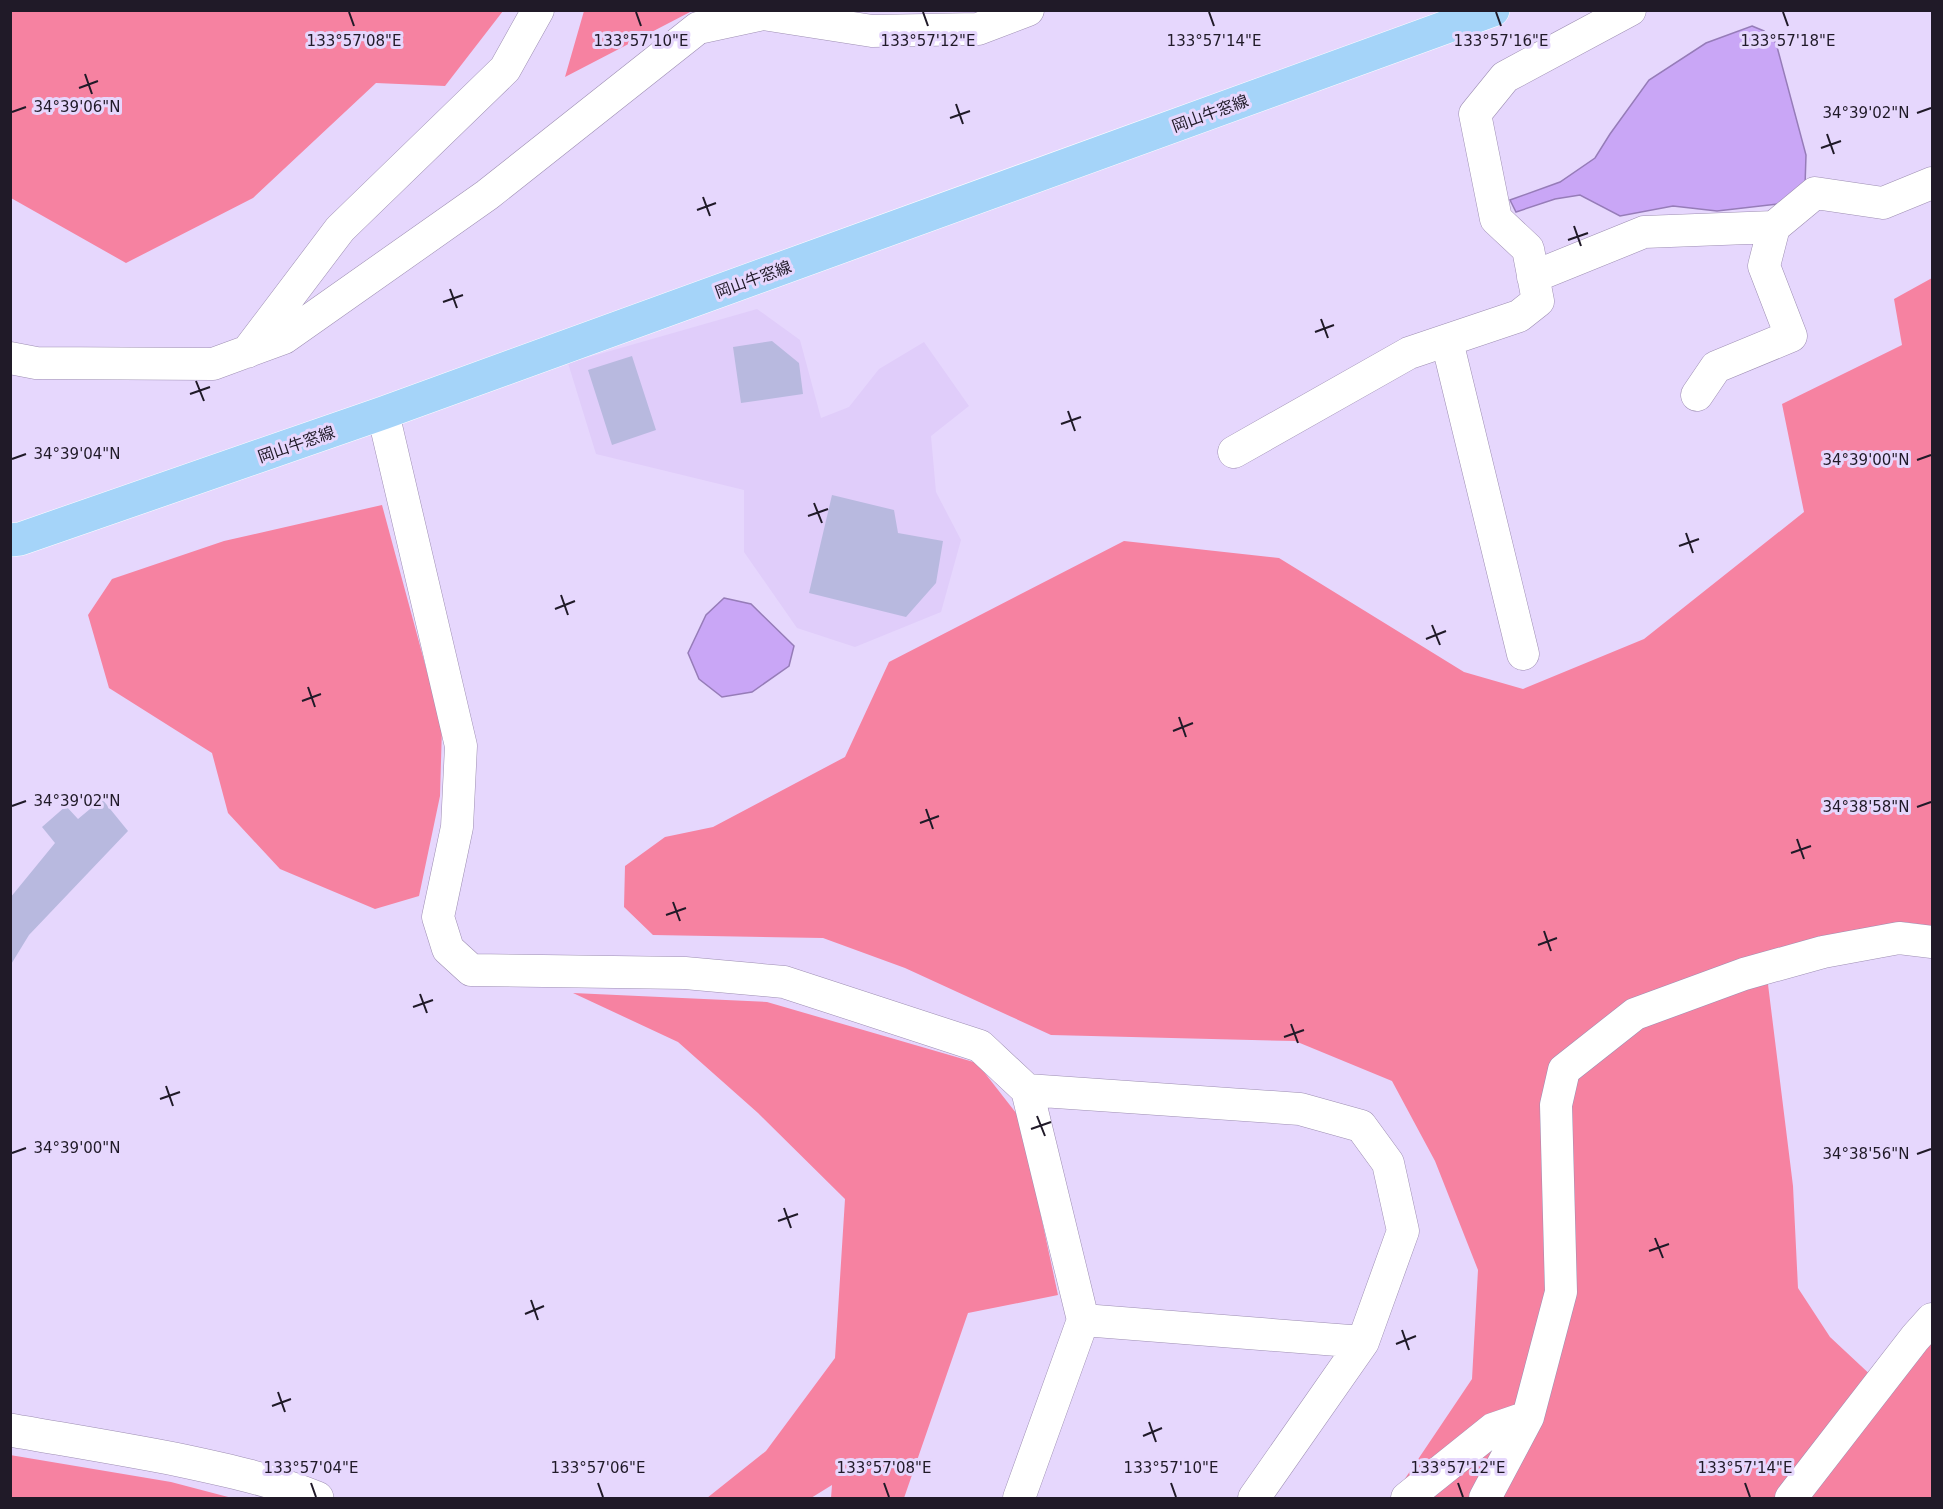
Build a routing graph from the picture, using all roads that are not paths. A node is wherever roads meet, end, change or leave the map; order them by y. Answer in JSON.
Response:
{"nodes":[{"id":1,"x":538,"y":10,"type":"edge"},
{"id":2,"x":1028,"y":10,"type":"edge"},
{"id":3,"x":1493,"y":10,"type":"edge"},
{"id":4,"x":1630,"y":10,"type":"edge"},
{"id":5,"x":1932,"y":183,"type":"edge"},
{"id":6,"x":1774,"y":227,"type":"junction"},
{"id":7,"x":1533,"y":277,"type":"junction"},
{"id":8,"x":1447,"y":341,"type":"junction"},
{"id":9,"x":247,"y":352,"type":"junction"},
{"id":10,"x":10,"y":358,"type":"edge"},
{"id":11,"x":1697,"y":395,"type":"dead end"},
{"id":12,"x":383,"y":413,"type":"junction"},
{"id":13,"x":1234,"y":452,"type":"dead end"},
{"id":14,"x":10,"y":540,"type":"edge"},
{"id":15,"x":1523,"y":654,"type":"dead end"},
{"id":16,"x":1932,"y":942,"type":"edge"},
{"id":17,"x":1027,"y":1090,"type":"junction"},
{"id":18,"x":1932,"y":1319,"type":"edge"},
{"id":19,"x":1083,"y":1320,"type":"junction"},
{"id":20,"x":1363,"y":1342,"type":"junction"},
{"id":21,"x":1528,"y":1417,"type":"junction"},
{"id":22,"x":10,"y":1430,"type":"edge"},
{"id":23,"x":317,"y":1498,"type":"edge"},
{"id":24,"x":1019,"y":1498,"type":"edge"},
{"id":25,"x":1254,"y":1498,"type":"edge"},
{"id":26,"x":1407,"y":1498,"type":"edge"},
{"id":27,"x":1485,"y":1498,"type":"edge"},
{"id":28,"x":1791,"y":1498,"type":"edge"}],
"edges":[{"from":1,"to":9,"type":"street"},
{"from":2,"to":9,"type":"street"},
{"from":3,"to":12,"type":"main road","name":"岡山牛窓線"},
{"from":4,"to":7,"type":"street"},
{"from":5,"to":6,"type":"street"},
{"from":6,"to":7,"type":"street"},
{"from":6,"to":11,"type":"street"},
{"from":7,"to":8,"type":"street"},
{"from":8,"to":13,"type":"street"},
{"from":8,"to":15,"type":"street"},
{"from":9,"to":10,"type":"street"},
{"from":12,"to":14,"type":"main road","name":"岡山牛窓線"},
{"from":12,"to":17,"type":"street"},
{"from":16,"to":21,"type":"street"},
{"from":17,"to":19,"type":"street"},
{"from":17,"to":20,"type":"street"},
{"from":18,"to":28,"type":"street"},
{"from":19,"to":20,"type":"street"},
{"from":19,"to":24,"type":"street"},
{"from":20,"to":25,"type":"street"},
{"from":21,"to":26,"type":"street"},
{"from":21,"to":27,"type":"street"},
{"from":22,"to":23,"type":"street"}]}
